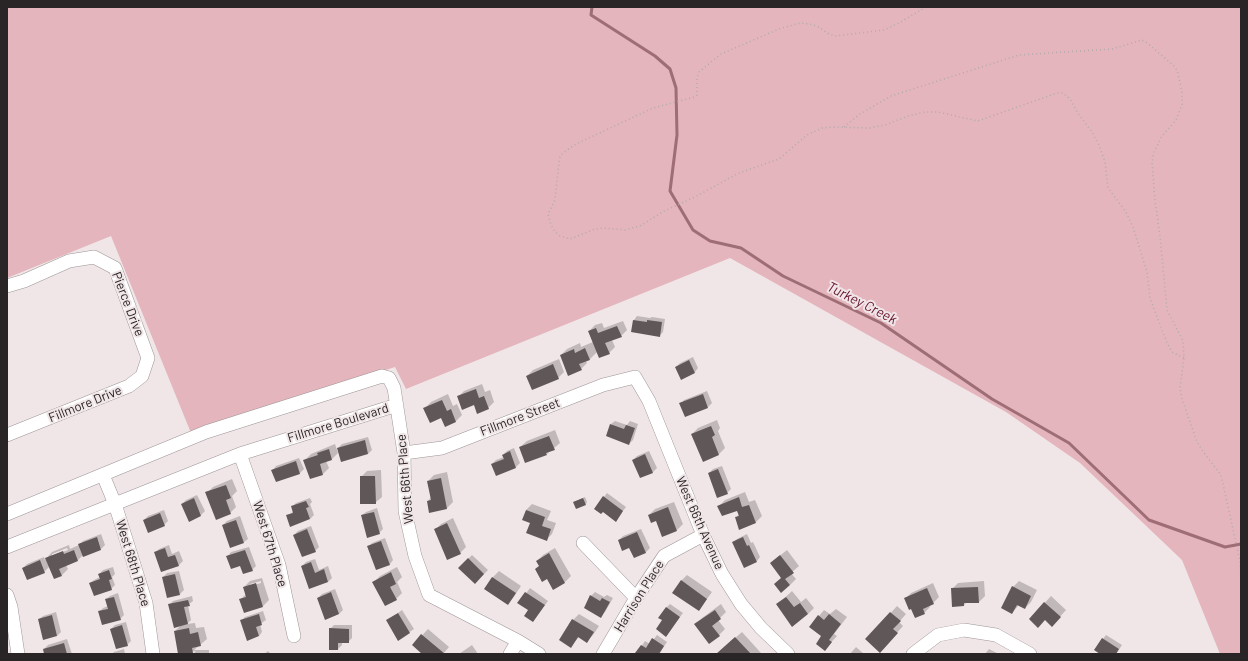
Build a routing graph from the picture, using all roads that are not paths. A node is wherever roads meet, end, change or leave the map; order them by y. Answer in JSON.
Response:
{"nodes":[{"id":1,"x":7,"y":286,"type":"edge"},
{"id":2,"x":148,"y":358,"type":"joint"},
{"id":3,"x":635,"y":377,"type":"joint"},
{"id":4,"x":397,"y":405,"type":"junction"},
{"id":5,"x":7,"y":435,"type":"edge"},
{"id":6,"x":404,"y":453,"type":"junction"},
{"id":7,"x":240,"y":454,"type":"junction"},
{"id":8,"x":103,"y":475,"type":"junction"},
{"id":9,"x":114,"y":504,"type":"junction"},
{"id":10,"x":8,"y":510,"type":"edge"},
{"id":11,"x":703,"y":535,"type":"junction"},
{"id":12,"x":584,"y":543,"type":"dead end"},
{"id":13,"x":7,"y":547,"type":"edge"},
{"id":14,"x":7,"y":595,"type":"edge"},
{"id":15,"x":636,"y":598,"type":"junction"},
{"id":16,"x":294,"y":636,"type":"dead end"},
{"id":17,"x":518,"y":641,"type":"junction"},
{"id":18,"x":18,"y":654,"type":"edge"},
{"id":19,"x":153,"y":654,"type":"edge"},
{"id":20,"x":510,"y":654,"type":"edge"},
{"id":21,"x":539,"y":654,"type":"edge"},
{"id":22,"x":603,"y":654,"type":"edge"},
{"id":23,"x":788,"y":654,"type":"edge"},
{"id":24,"x":913,"y":654,"type":"edge"},
{"id":25,"x":1030,"y":654,"type":"edge"}],
"edges":[{"from":1,"to":2,"type":"street","name":"Pierce Drive"},
{"from":2,"to":5,"type":"street","name":"Fillmore Drive"},
{"from":3,"to":6,"type":"street","name":"Fillmore Street"},
{"from":3,"to":11,"type":"street","name":"West 66th Avenue"},
{"from":4,"to":6,"type":"street","name":"West 66th Place"},
{"from":4,"to":7,"type":"street","name":"Fillmore Boulevard"},
{"from":4,"to":8,"type":"street","name":"Fillmore Boulevard"},
{"from":6,"to":17,"type":"street","name":"West 66th Place"},
{"from":7,"to":9,"type":"street","name":"Fillmore Boulevard"},
{"from":7,"to":16,"type":"street","name":"West 67th Place"},
{"from":8,"to":9,"type":"street","name":"West 68th Place"},
{"from":8,"to":10,"type":"street","name":"Fillmore Boulevard"},
{"from":9,"to":13,"type":"street","name":"Fillmore Boulevard"},
{"from":9,"to":19,"type":"street","name":"West 68th Place"},
{"from":11,"to":15,"type":"street","name":"Harrison Place"},
{"from":11,"to":23,"type":"street","name":"West 66th Avenue"},
{"from":12,"to":15,"type":"street"},
{"from":14,"to":18,"type":"street"},
{"from":15,"to":22,"type":"street","name":"Harrison Place"},
{"from":17,"to":20,"type":"street"},
{"from":17,"to":21,"type":"street","name":"West 66th Place"},
{"from":24,"to":25,"type":"street"}]}
